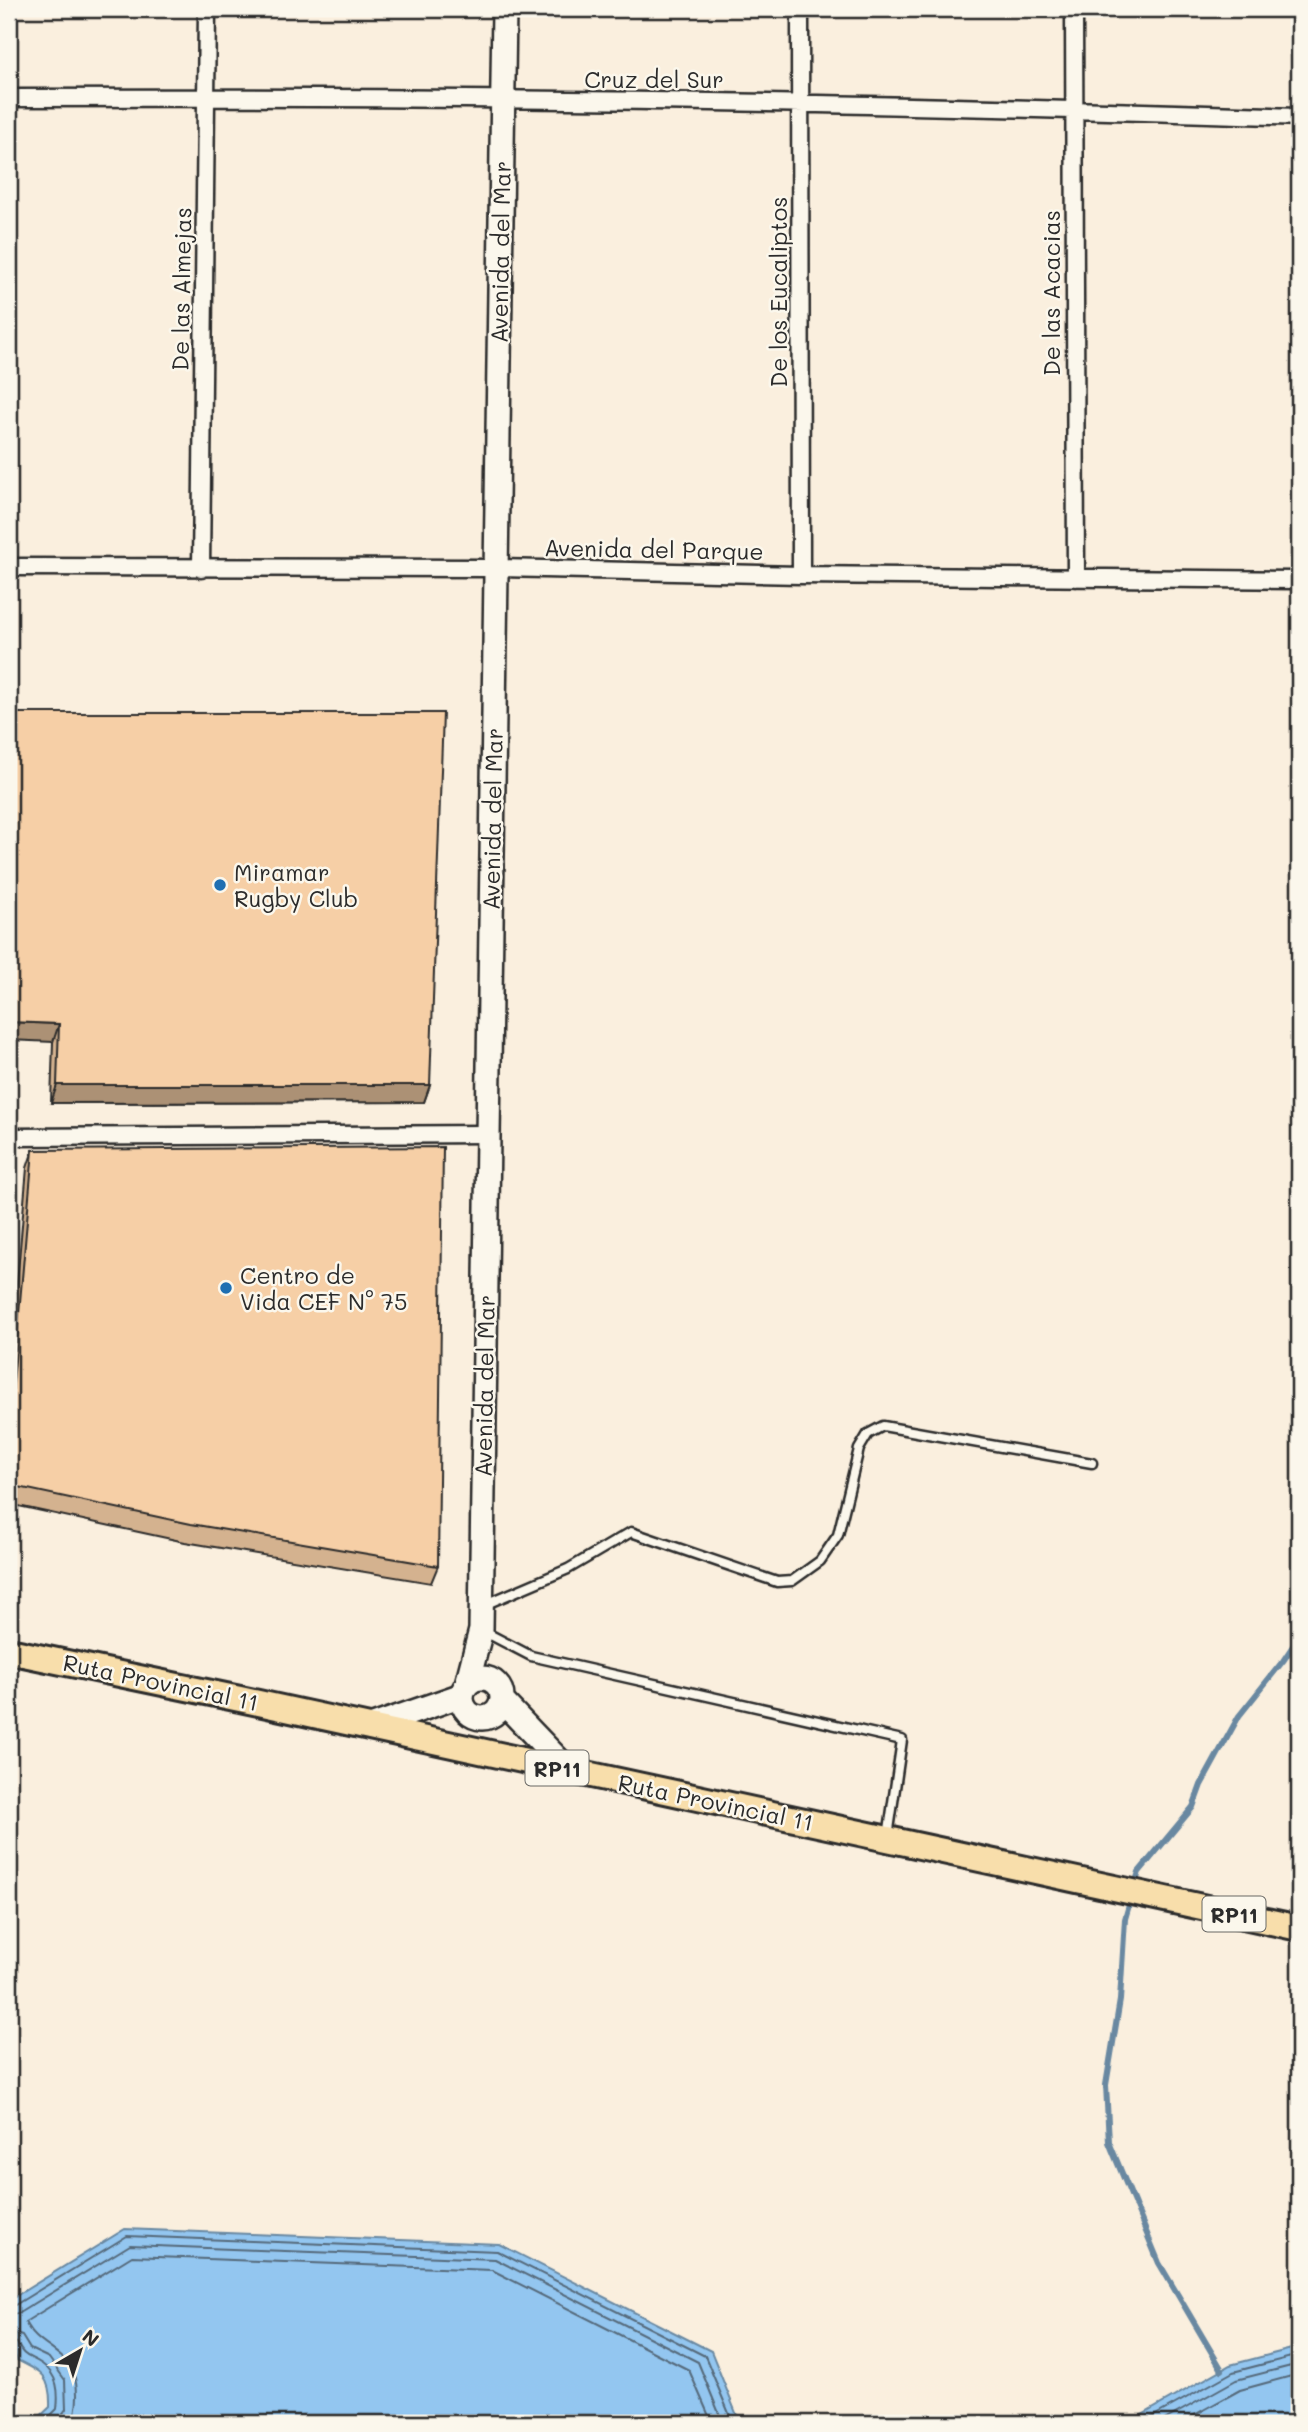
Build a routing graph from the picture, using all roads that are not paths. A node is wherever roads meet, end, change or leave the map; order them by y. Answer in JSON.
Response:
{"nodes":[{"id":1,"x":207,"y":9,"type":"edge"},
{"id":2,"x":504,"y":9,"type":"edge"},
{"id":3,"x":800,"y":9,"type":"edge"},
{"id":4,"x":1074,"y":9,"type":"edge"},
{"id":5,"x":206,"y":97,"type":"junction"},
{"id":6,"x":9,"y":98,"type":"edge"},
{"id":7,"x":502,"y":100,"type":"junction"},
{"id":8,"x":800,"y":103,"type":"junction"},
{"id":9,"x":1073,"y":109,"type":"junction"},
{"id":10,"x":1299,"y":117,"type":"edge"},
{"id":11,"x":9,"y":567,"type":"edge"},
{"id":12,"x":496,"y":568,"type":"junction"},
{"id":13,"x":201,"y":569,"type":"junction"},
{"id":14,"x":801,"y":575,"type":"junction"},
{"id":15,"x":1076,"y":578,"type":"junction"},
{"id":16,"x":1299,"y":580,"type":"edge"},
{"id":17,"x":488,"y":1134,"type":"junction"},
{"id":18,"x":9,"y":1137,"type":"edge"},
{"id":19,"x":1092,"y":1463,"type":"dead end"},
{"id":20,"x":481,"y":1606,"type":"junction"},
{"id":21,"x":481,"y":1630,"type":"junction"},
{"id":22,"x":9,"y":1651,"type":"edge"},
{"id":23,"x":481,"y":1700,"type":"junction"},
{"id":24,"x":370,"y":1727,"type":"junction"},
{"id":25,"x":475,"y":1750,"type":"junction"},
{"id":26,"x":568,"y":1770,"type":"junction"},
{"id":27,"x":888,"y":1840,"type":"junction"},
{"id":28,"x":1299,"y":1927,"type":"edge"}],
"edges":[{"from":1,"to":5,"type":"street","name":"De las Almejas"},
{"from":2,"to":7,"type":"main road","name":"Avenida del Mar"},
{"from":3,"to":8,"type":"street","name":"De los Eucaliptos"},
{"from":4,"to":9,"type":"street","name":"De las Acacias"},
{"from":5,"to":6,"type":"street","name":"Cruz del Sur"},
{"from":5,"to":7,"type":"street","name":"Cruz del Sur"},
{"from":5,"to":13,"type":"street","name":"De las Almejas"},
{"from":7,"to":8,"type":"street","name":"Cruz del Sur"},
{"from":7,"to":12,"type":"main road","name":"Avenida del Mar"},
{"from":8,"to":9,"type":"street","name":"Cruz del Sur"},
{"from":8,"to":14,"type":"street","name":"De los Eucaliptos"},
{"from":9,"to":10,"type":"street","name":"Cruz del Sur"},
{"from":9,"to":15,"type":"street","name":"De las Acacias"},
{"from":11,"to":13,"type":"street","name":"Avenida del Parque"},
{"from":12,"to":13,"type":"street","name":"Avenida del Parque"},
{"from":12,"to":14,"type":"street","name":"Avenida del Parque"},
{"from":12,"to":17,"type":"main road","name":"Avenida del Mar"},
{"from":14,"to":15,"type":"street","name":"Avenida del Parque"},
{"from":15,"to":16,"type":"street","name":"Avenida del Parque"},
{"from":17,"to":18,"type":"street"},
{"from":17,"to":20,"type":"main road","name":"Avenida del Mar"},
{"from":19,"to":20,"type":"lane"},
{"from":20,"to":21,"type":"main road","name":"Avenida del Mar"},
{"from":21,"to":23,"type":"main road","name":"Avenida del Mar"},
{"from":21,"to":23,"type":"main road","name":"Avenida del Mar"},
{"from":21,"to":27,"type":"lane"},
{"from":22,"to":24,"type":"main road","name":"Ruta Provincial 11","number":"RP11"},
{"from":23,"to":24,"type":"main road"},
{"from":23,"to":25,"type":"main road"},
{"from":23,"to":26,"type":"main road","name":"Avenida del Mar"},
{"from":24,"to":25,"type":"main road","name":"Ruta Provincial 11","number":"RP11"},
{"from":25,"to":26,"type":"main road","name":"Ruta Provincial 11","number":"RP11"},
{"from":26,"to":27,"type":"main road","name":"Ruta Provincial 11","number":"RP11"},
{"from":27,"to":28,"type":"main road","name":"Ruta Provincial 11","number":"RP11"}]}
